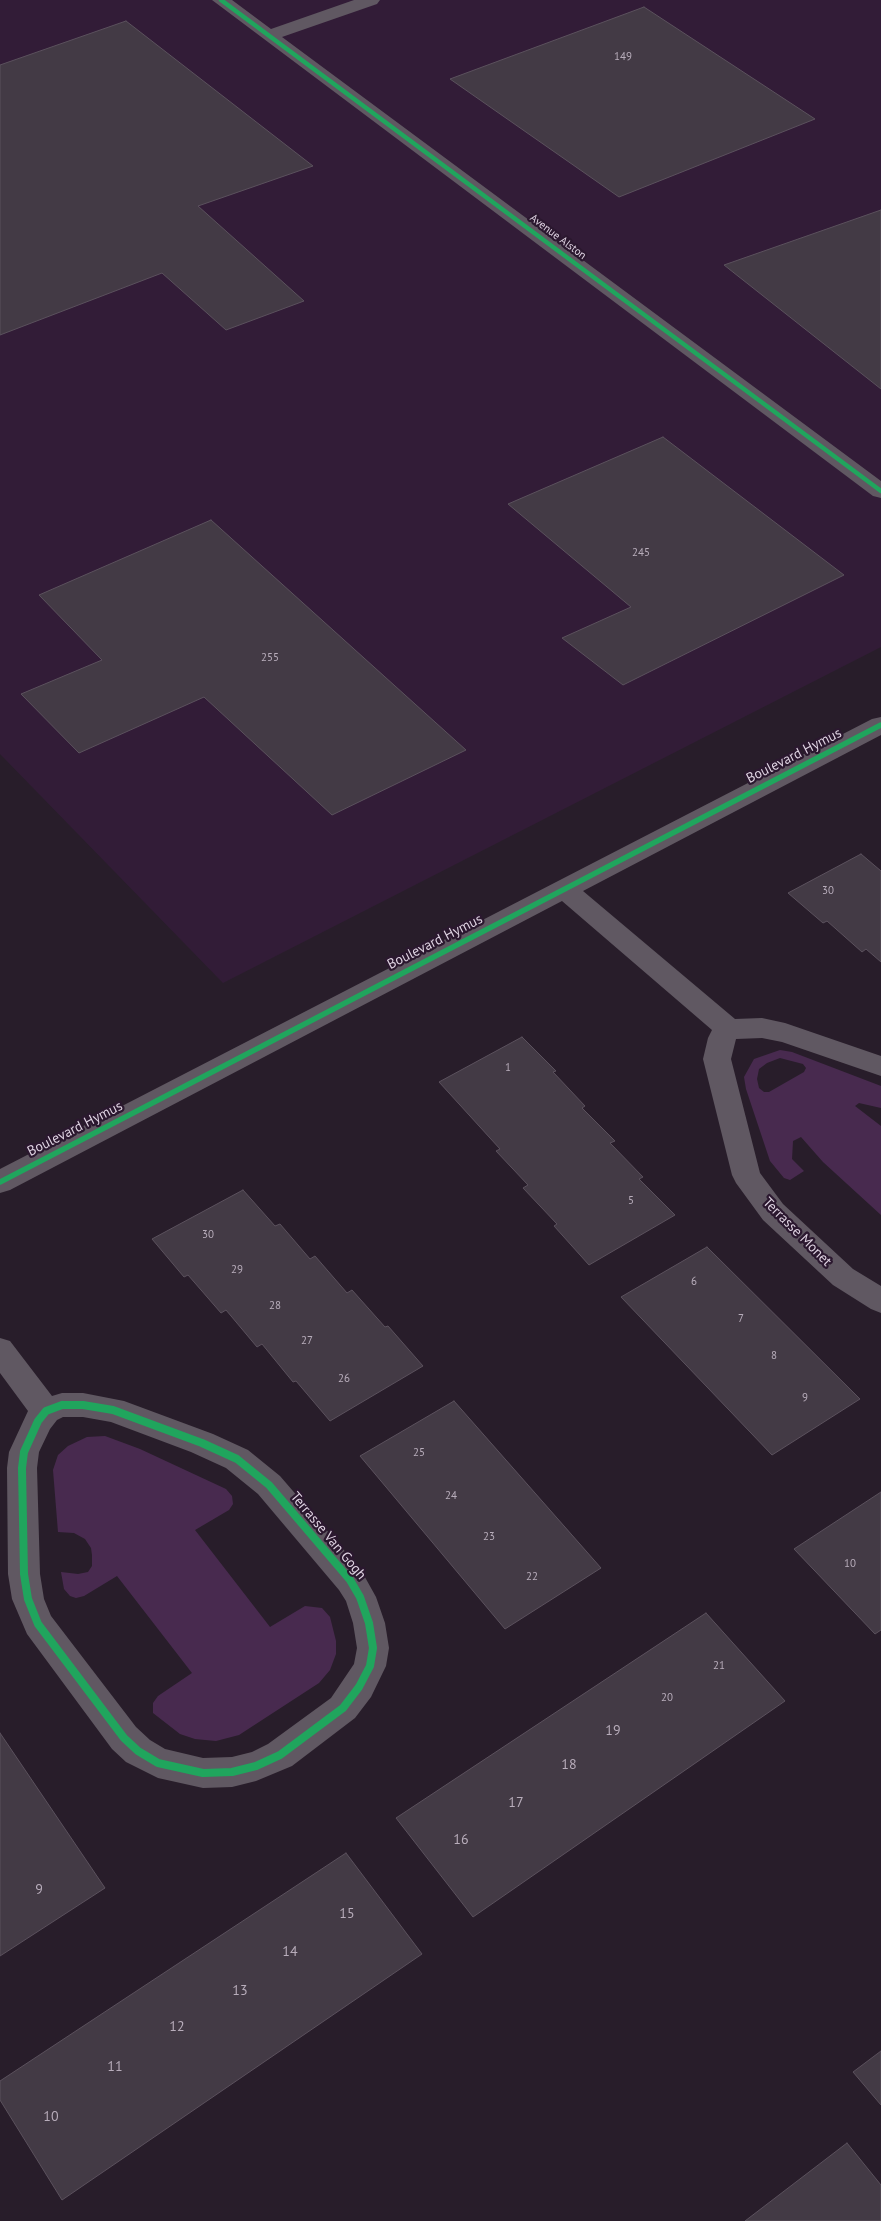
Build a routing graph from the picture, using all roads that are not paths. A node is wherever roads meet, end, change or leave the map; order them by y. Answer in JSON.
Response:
{"nodes":[{"id":1,"x":221,"y":0,"type":"edge"},
{"id":2,"x":371,"y":0,"type":"edge"},
{"id":3,"x":271,"y":35,"type":"junction"},
{"id":4,"x":881,"y":492,"type":"edge"},
{"id":5,"x":881,"y":725,"type":"edge"},
{"id":6,"x":564,"y":889,"type":"junction"},
{"id":7,"x":729,"y":1029,"type":"junction"},
{"id":8,"x":881,"y":1066,"type":"edge"},
{"id":9,"x":0,"y":1182,"type":"edge"},
{"id":10,"x":881,"y":1301,"type":"edge"},
{"id":11,"x":0,"y":1350,"type":"edge"},
{"id":12,"x":46,"y":1411,"type":"junction"}],
"edges":[{"from":1,"to":3,"type":"street","name":"Avenue Alston"},
{"from":2,"to":3,"type":"street"},
{"from":3,"to":4,"type":"street","name":"Avenue Alston"},
{"from":5,"to":6,"type":"street","name":"Boulevard Hymus"},
{"from":6,"to":7,"type":"street"},
{"from":6,"to":9,"type":"street","name":"Boulevard Hymus"},
{"from":7,"to":8,"type":"street"},
{"from":7,"to":10,"type":"street","name":"Terrasse Monet"},
{"from":11,"to":12,"type":"street"},
{"from":12,"to":12,"type":"street","name":"Terrasse Van Gogh"}]}
